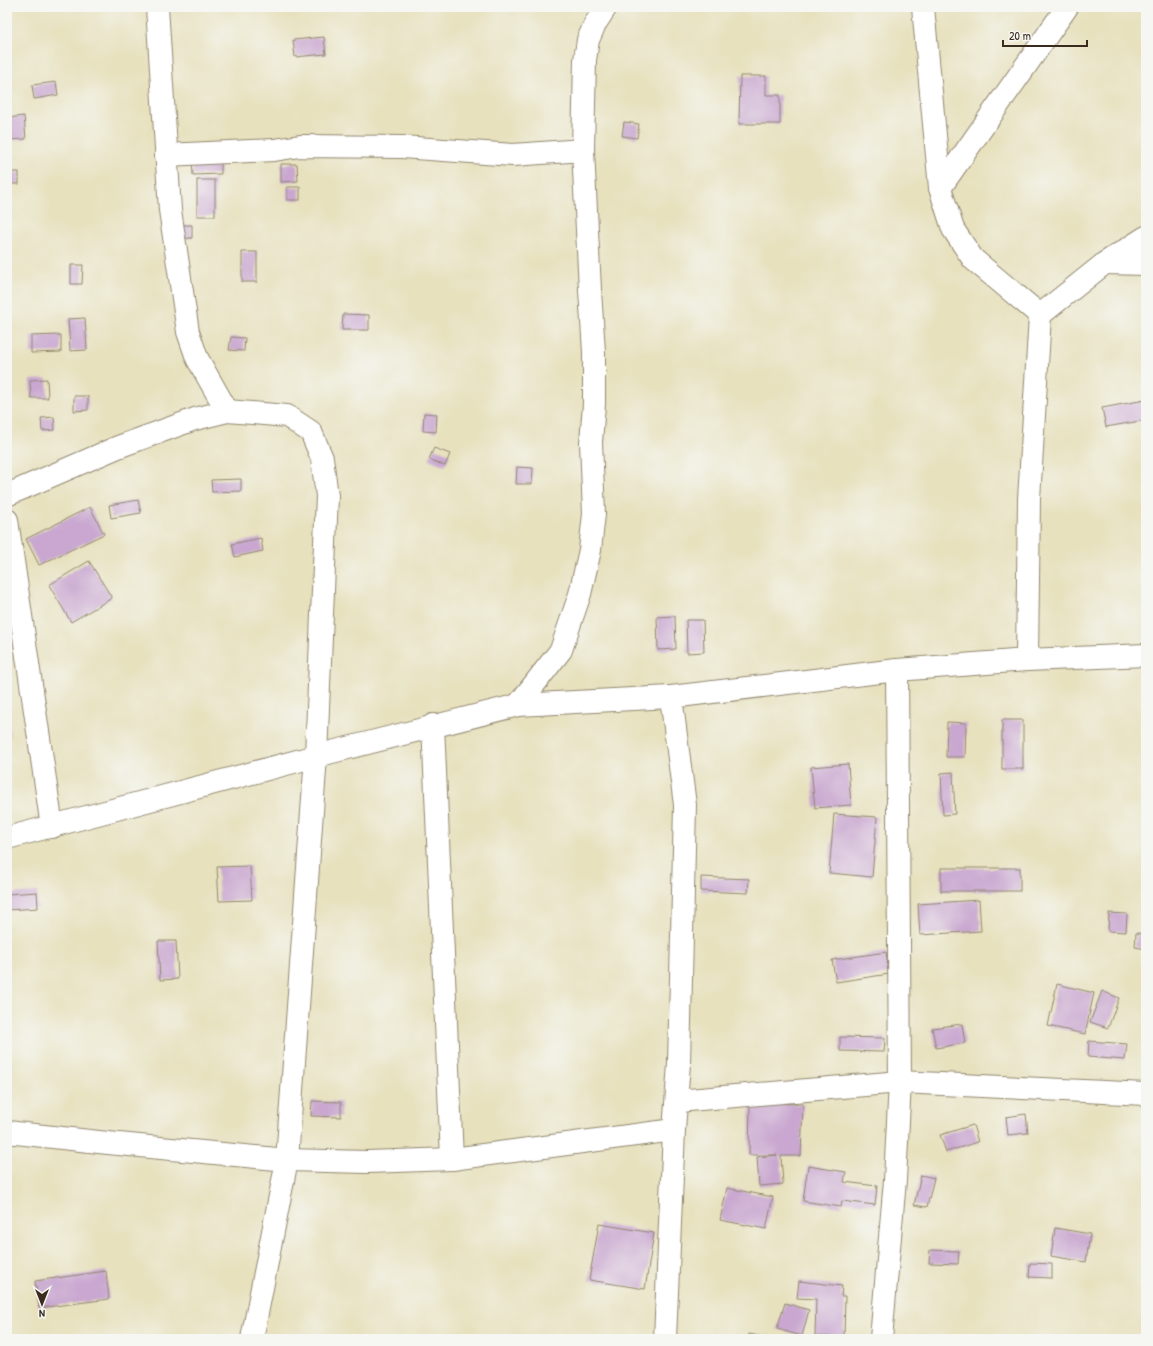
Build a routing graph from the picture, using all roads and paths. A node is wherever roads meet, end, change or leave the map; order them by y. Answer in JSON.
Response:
{"nodes":[{"id":1,"x":157,"y":7,"type":"edge"},
{"id":2,"x":606,"y":7,"type":"edge"},
{"id":3,"x":923,"y":7,"type":"edge"},
{"id":4,"x":1067,"y":7,"type":"edge"},
{"id":5,"x":583,"y":150,"type":"junction"},
{"id":6,"x":166,"y":155,"type":"junction"},
{"id":7,"x":940,"y":188,"type":"junction"},
{"id":8,"x":1146,"y":237,"type":"edge"},
{"id":9,"x":1105,"y":263,"type":"junction"},
{"id":10,"x":1146,"y":264,"type":"edge"},
{"id":11,"x":1040,"y":315,"type":"junction"},
{"id":12,"x":227,"y":411,"type":"junction"},
{"id":13,"x":7,"y":495,"type":"edge"},
{"id":14,"x":7,"y":520,"type":"edge"},
{"id":15,"x":1146,"y":654,"type":"edge"},
{"id":16,"x":1027,"y":660,"type":"junction"},
{"id":17,"x":897,"y":670,"type":"junction"},
{"id":18,"x":671,"y":697,"type":"junction"},
{"id":19,"x":518,"y":705,"type":"junction"},
{"id":20,"x":433,"y":726,"type":"junction"},
{"id":21,"x":316,"y":756,"type":"junction"},
{"id":22,"x":52,"y":827,"type":"junction"},
{"id":23,"x":7,"y":838,"type":"edge"},
{"id":24,"x":900,"y":1082,"type":"junction"},
{"id":25,"x":1146,"y":1094,"type":"edge"},
{"id":26,"x":677,"y":1101,"type":"junction"},
{"id":27,"x":674,"y":1130,"type":"junction"},
{"id":28,"x":7,"y":1132,"type":"edge"},
{"id":29,"x":452,"y":1159,"type":"junction"},
{"id":30,"x":286,"y":1160,"type":"junction"},
{"id":31,"x":252,"y":1339,"type":"edge"},
{"id":32,"x":665,"y":1339,"type":"edge"},
{"id":33,"x":881,"y":1339,"type":"edge"}],
"edges":[{"from":1,"to":6,"type":"street"},
{"from":2,"to":5,"type":"street"},
{"from":3,"to":7,"type":"street"},
{"from":4,"to":7,"type":"street"},
{"from":5,"to":6,"type":"street"},
{"from":5,"to":19,"type":"street"},
{"from":6,"to":12,"type":"street"},
{"from":7,"to":11,"type":"street"},
{"from":8,"to":9,"type":"street"},
{"from":9,"to":10,"type":"street"},
{"from":9,"to":11,"type":"street"},
{"from":11,"to":16,"type":"street"},
{"from":12,"to":13,"type":"street"},
{"from":12,"to":21,"type":"street"},
{"from":14,"to":22,"type":"street"},
{"from":15,"to":16,"type":"street"},
{"from":16,"to":17,"type":"street"},
{"from":17,"to":18,"type":"street"},
{"from":17,"to":24,"type":"street"},
{"from":18,"to":19,"type":"street"},
{"from":18,"to":26,"type":"street"},
{"from":19,"to":20,"type":"street"},
{"from":20,"to":21,"type":"street"},
{"from":20,"to":29,"type":"street"},
{"from":21,"to":22,"type":"street"},
{"from":21,"to":30,"type":"street"},
{"from":22,"to":23,"type":"street"},
{"from":24,"to":25,"type":"street"},
{"from":24,"to":26,"type":"street"},
{"from":24,"to":33,"type":"street"},
{"from":26,"to":27,"type":"street"},
{"from":27,"to":29,"type":"street"},
{"from":27,"to":32,"type":"street"},
{"from":28,"to":30,"type":"street"},
{"from":29,"to":30,"type":"street"},
{"from":30,"to":31,"type":"street"}]}
